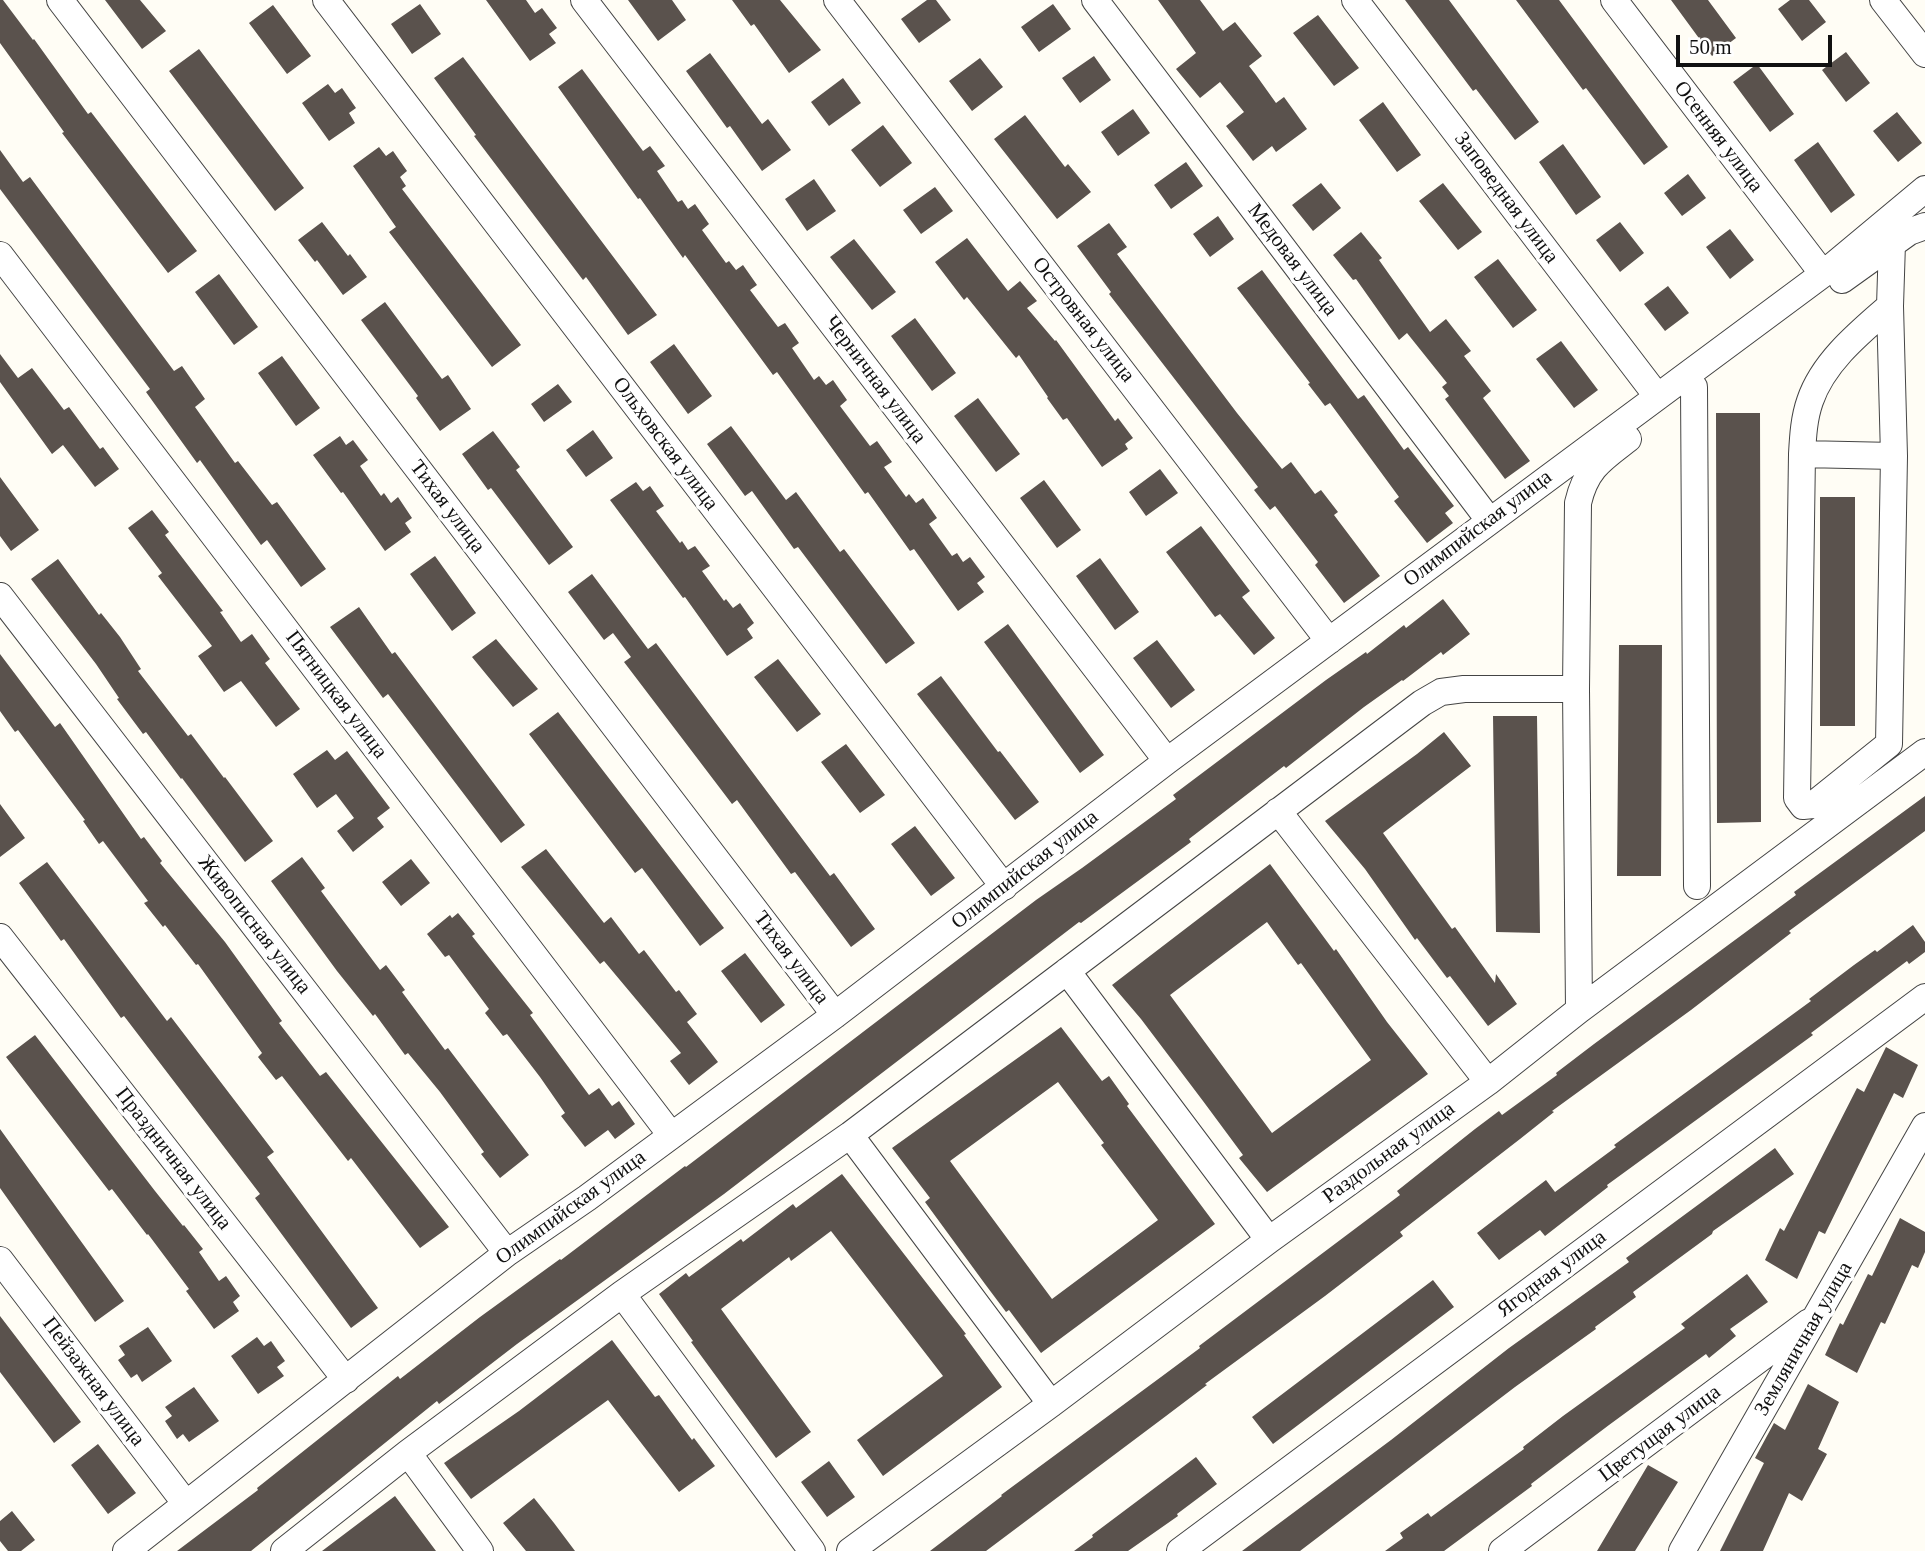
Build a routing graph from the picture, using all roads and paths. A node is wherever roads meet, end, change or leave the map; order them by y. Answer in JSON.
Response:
{"nodes":[{"id":1,"x":60,"y":0,"type":"edge"},
{"id":2,"x":326,"y":0,"type":"edge"},
{"id":3,"x":584,"y":0,"type":"edge"},
{"id":4,"x":837,"y":0,"type":"edge"},
{"id":5,"x":1095,"y":0,"type":"edge"},
{"id":6,"x":1355,"y":0,"type":"edge"},
{"id":7,"x":1614,"y":0,"type":"edge"},
{"id":8,"x":1883,"y":0,"type":"edge"},
{"id":9,"x":1925,"y":54,"type":"edge"},
{"id":10,"x":1925,"y":189,"type":"edge"},
{"id":11,"x":1925,"y":226,"type":"edge"},
{"id":12,"x":1892,"y":243,"type":"junction"},
{"id":13,"x":0,"y":255,"type":"edge"},
{"id":14,"x":1822,"y":275,"type":"junction"},
{"id":15,"x":1889,"y":306,"type":"junction"},
{"id":16,"x":1695,"y":387,"type":"junction"},
{"id":17,"x":1657,"y":396,"type":"junction"},
{"id":18,"x":1802,"y":454,"type":"junction"},
{"id":19,"x":1894,"y":456,"type":"junction"},
{"id":20,"x":1489,"y":520,"type":"junction"},
{"id":21,"x":0,"y":596,"type":"edge"},
{"id":22,"x":1329,"y":641,"type":"junction"},
{"id":23,"x":1576,"y":689,"type":"junction"},
{"id":24,"x":1925,"y":752,"type":"edge"},
{"id":25,"x":1167,"y":761,"type":"junction"},
{"id":26,"x":1278,"y":811,"type":"junction"},
{"id":27,"x":1697,"y":886,"type":"dead end"},
{"id":28,"x":1004,"y":887,"type":"junction"},
{"id":29,"x":0,"y":937,"type":"edge"},
{"id":30,"x":1067,"y":971,"type":"junction"},
{"id":31,"x":1925,"y":997,"type":"edge"},
{"id":32,"x":1579,"y":1010,"type":"junction"},
{"id":33,"x":835,"y":1015,"type":"junction"},
{"id":34,"x":1488,"y":1082,"type":"junction"},
{"id":35,"x":1925,"y":1126,"type":"edge"},
{"id":36,"x":671,"y":1135,"type":"junction"},
{"id":37,"x":850,"y":1135,"type":"junction"},
{"id":38,"x":1269,"y":1240,"type":"junction"},
{"id":39,"x":507,"y":1253,"type":"junction"},
{"id":40,"x":0,"y":1260,"type":"edge"},
{"id":41,"x":622,"y":1294,"type":"junction"},
{"id":42,"x":1817,"y":1316,"type":"junction"},
{"id":43,"x":346,"y":1380,"type":"junction"},
{"id":44,"x":1051,"y":1404,"type":"junction"},
{"id":45,"x":408,"y":1453,"type":"junction"},
{"id":46,"x":186,"y":1504,"type":"junction"},
{"id":47,"x":125,"y":1551,"type":"edge"},
{"id":48,"x":284,"y":1551,"type":"edge"},
{"id":49,"x":480,"y":1551,"type":"edge"},
{"id":50,"x":812,"y":1551,"type":"edge"},
{"id":51,"x":850,"y":1551,"type":"edge"},
{"id":52,"x":1180,"y":1551,"type":"edge"},
{"id":53,"x":1502,"y":1551,"type":"edge"},
{"id":54,"x":1682,"y":1551,"type":"edge"}],
"edges":[{"from":1,"to":33,"type":"street","name":"Тихая улица"},
{"from":2,"to":28,"type":"street","name":"Ольховская улица"},
{"from":3,"to":25,"type":"street","name":"Черничная улица"},
{"from":4,"to":22,"type":"street","name":"Островная улица"},
{"from":5,"to":20,"type":"street","name":"Медовая улица"},
{"from":6,"to":17,"type":"street","name":"Заповедная улица"},
{"from":7,"to":14,"type":"street","name":"Осенняя улица"},
{"from":8,"to":9,"type":"street"},
{"from":10,"to":14,"type":"street","name":"Олимпийская улица"},
{"from":11,"to":12,"type":"street","name":"Олимпийская улица"},
{"from":12,"to":15,"type":"street"},
{"from":12,"to":16,"type":"street","name":"Олимпийская улица"},
{"from":13,"to":36,"type":"street","name":"Пятницкая улица"},
{"from":14,"to":17,"type":"street","name":"Олимпийская улица"},
{"from":15,"to":18,"type":"street"},
{"from":15,"to":19,"type":"street"},
{"from":16,"to":23,"type":"street","name":"Олимпийская улица"},
{"from":16,"to":27,"type":"street"},
{"from":17,"to":20,"type":"street","name":"Олимпийская улица"},
{"from":18,"to":19,"type":"street"},
{"from":18,"to":19,"type":"street"},
{"from":20,"to":22,"type":"street","name":"Олимпийская улица"},
{"from":21,"to":39,"type":"street","name":"Живописная улица"},
{"from":22,"to":25,"type":"street","name":"Олимпийская улица"},
{"from":23,"to":26,"type":"street"},
{"from":23,"to":32,"type":"street","name":"Олимпийская улица"},
{"from":24,"to":32,"type":"street","name":"Раздольная улица"},
{"from":25,"to":28,"type":"street","name":"Олимпийская улица"},
{"from":26,"to":30,"type":"street"},
{"from":26,"to":34,"type":"street"},
{"from":28,"to":33,"type":"street","name":"Олимпийская улица"},
{"from":29,"to":43,"type":"street","name":"Праздничная улица"},
{"from":30,"to":37,"type":"street"},
{"from":30,"to":38,"type":"street"},
{"from":31,"to":52,"type":"street","name":"Ягодная улица"},
{"from":32,"to":34,"type":"street","name":"Раздольная улица"},
{"from":33,"to":36,"type":"street","name":"Олимпийская улица"},
{"from":34,"to":38,"type":"street","name":"Раздольная улица"},
{"from":35,"to":42,"type":"street","name":"Земляничная улица"},
{"from":36,"to":39,"type":"street","name":"Олимпийская улица"},
{"from":37,"to":41,"type":"street"},
{"from":37,"to":44,"type":"street"},
{"from":38,"to":44,"type":"street","name":"Раздольная улица"},
{"from":39,"to":43,"type":"street","name":"Олимпийская улица"},
{"from":40,"to":46,"type":"street","name":"Пейзажная улица"},
{"from":41,"to":45,"type":"street"},
{"from":41,"to":50,"type":"street"},
{"from":42,"to":53,"type":"street","name":"Цветущая улица"},
{"from":42,"to":54,"type":"street","name":"Земляничная улица"},
{"from":43,"to":46,"type":"street","name":"Олимпийская улица"},
{"from":44,"to":51,"type":"street","name":"Раздольная улица"},
{"from":45,"to":48,"type":"street"},
{"from":45,"to":49,"type":"street"},
{"from":46,"to":47,"type":"street","name":"Олимпийская улица"}]}
